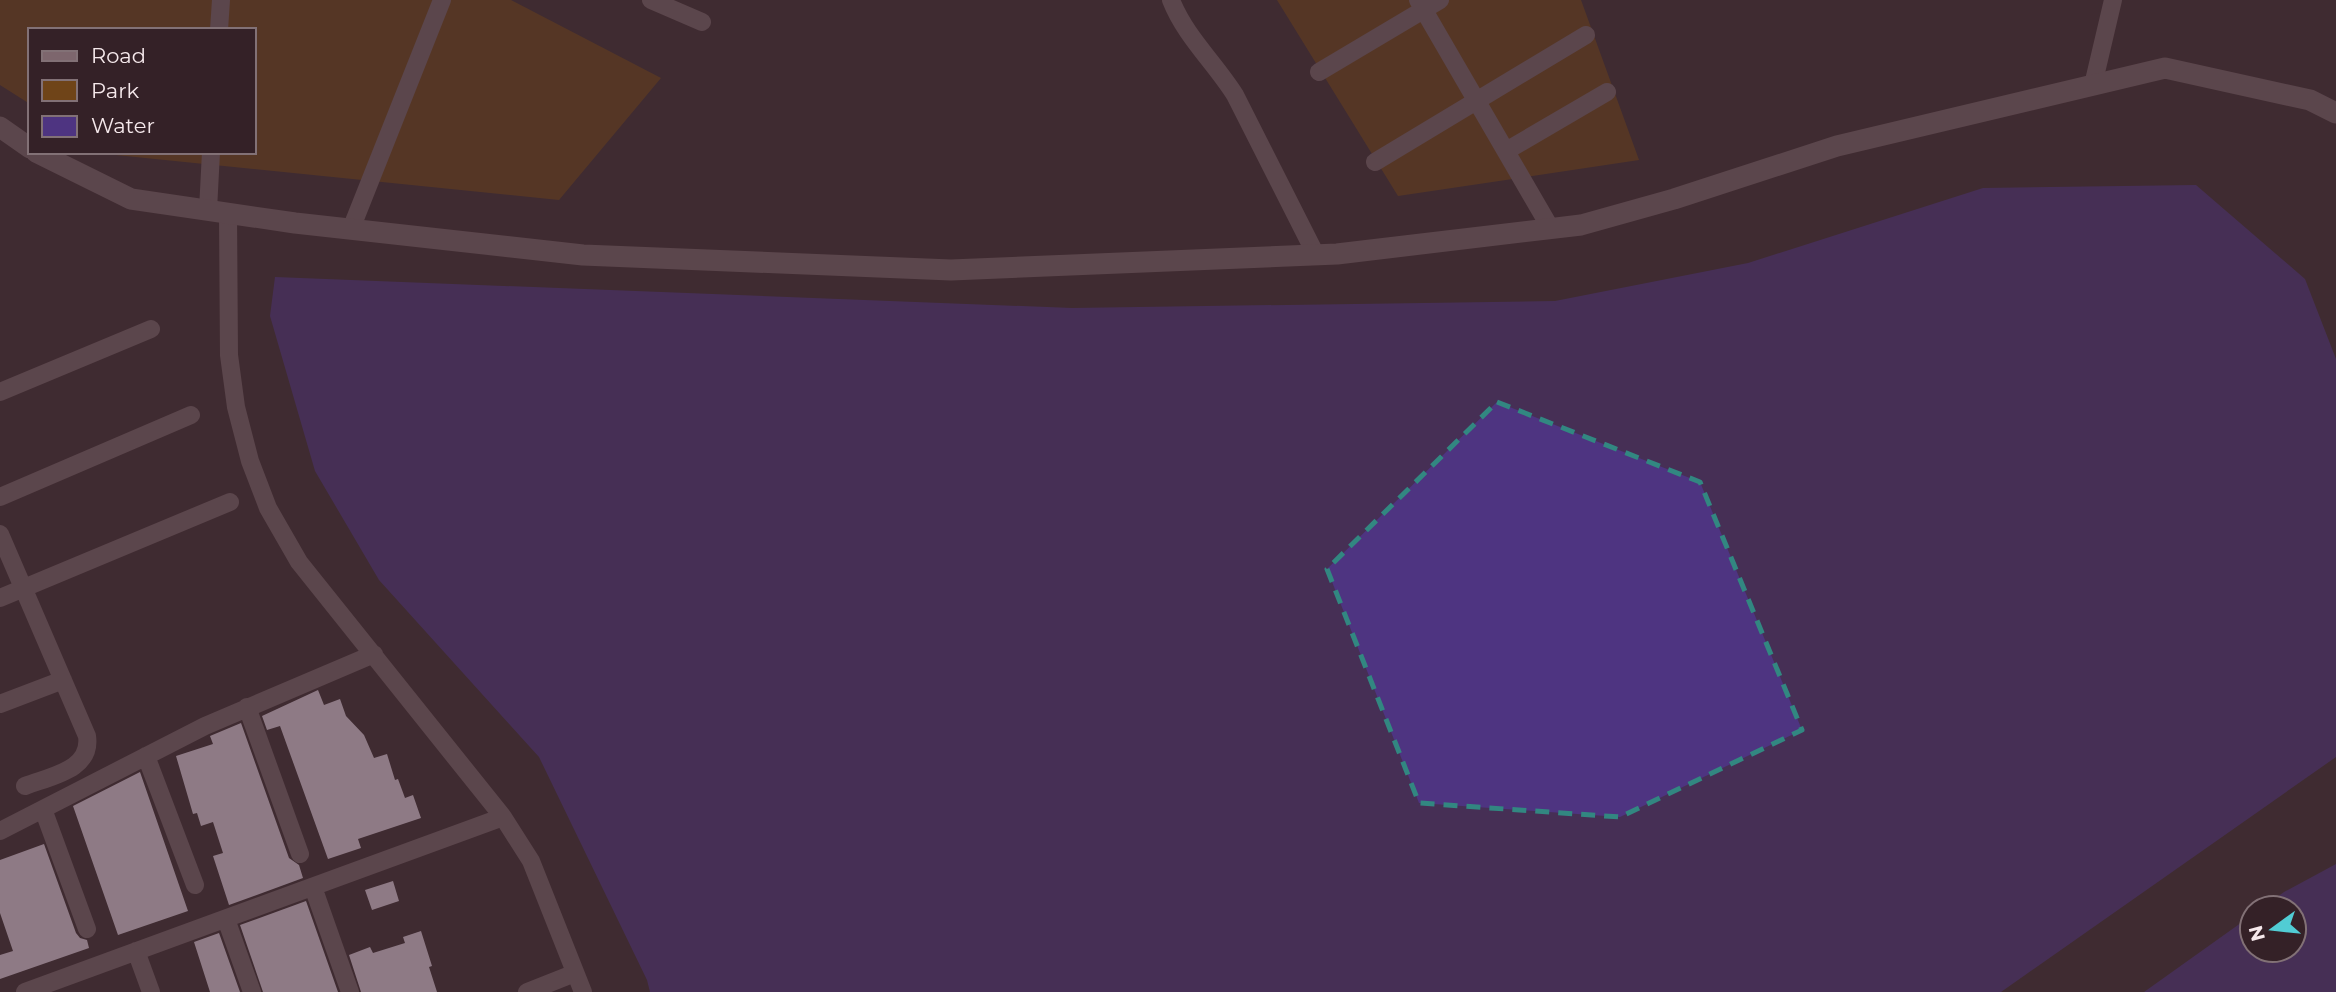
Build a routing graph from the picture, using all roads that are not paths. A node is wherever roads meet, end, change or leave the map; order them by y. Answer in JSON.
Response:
{"nodes":[{"id":1,"x":221,"y":0,"type":"edge"},
{"id":2,"x":442,"y":0,"type":"edge"},
{"id":3,"x":1171,"y":0,"type":"edge"},
{"id":4,"x":1440,"y":0,"type":"edge"},
{"id":5,"x":2113,"y":0,"type":"edge"},
{"id":6,"x":655,"y":1,"type":"edge"},
{"id":7,"x":1420,"y":5,"type":"edge"},
{"id":8,"x":702,"y":22,"type":"dead end"},
{"id":9,"x":219,"y":28,"type":"edge"},
{"id":10,"x":1586,"y":35,"type":"dead end"},
{"id":11,"x":1319,"y":72,"type":"dead end"},
{"id":12,"x":2093,"y":85,"type":"junction"},
{"id":13,"x":1607,"y":92,"type":"dead end"},
{"id":14,"x":1476,"y":101,"type":"junction"},
{"id":15,"x":2336,"y":113,"type":"edge"},
{"id":16,"x":0,"y":127,"type":"edge"},
{"id":17,"x":28,"y":147,"type":"edge"},
{"id":18,"x":1506,"y":151,"type":"junction"},
{"id":19,"x":40,"y":154,"type":"edge"},
{"id":20,"x":211,"y":154,"type":"edge"},
{"id":21,"x":1375,"y":162,"type":"dead end"},
{"id":22,"x":218,"y":211,"type":"junction"},
{"id":23,"x":351,"y":229,"type":"junction"},
{"id":24,"x":1551,"y":229,"type":"junction"},
{"id":25,"x":1316,"y":255,"type":"junction"},
{"id":26,"x":151,"y":329,"type":"dead end"},
{"id":27,"x":0,"y":393,"type":"edge"},
{"id":28,"x":191,"y":415,"type":"dead end"},
{"id":29,"x":0,"y":497,"type":"edge"},
{"id":30,"x":230,"y":502,"type":"dead end"},
{"id":31,"x":0,"y":534,"type":"edge"},
{"id":32,"x":23,"y":589,"type":"junction"},
{"id":33,"x":0,"y":598,"type":"edge"},
{"id":34,"x":374,"y":654,"type":"junction"},
{"id":35,"x":62,"y":680,"type":"junction"},
{"id":36,"x":0,"y":704,"type":"edge"},
{"id":37,"x":247,"y":707,"type":"junction"},
{"id":38,"x":146,"y":756,"type":"junction"},
{"id":39,"x":25,"y":786,"type":"dead end"},
{"id":40,"x":43,"y":808,"type":"junction"},
{"id":41,"x":503,"y":817,"type":"junction"},
{"id":42,"x":0,"y":831,"type":"edge"},
{"id":43,"x":300,"y":854,"type":"dead end"},
{"id":44,"x":195,"y":885,"type":"dead end"},
{"id":45,"x":313,"y":887,"type":"junction"},
{"id":46,"x":226,"y":919,"type":"junction"},
{"id":47,"x":87,"y":929,"type":"dead end"},
{"id":48,"x":136,"y":951,"type":"junction"},
{"id":49,"x":575,"y":973,"type":"junction"},
{"id":50,"x":46,"y":988,"type":"edge"},
{"id":51,"x":25,"y":992,"type":"edge"},
{"id":52,"x":151,"y":992,"type":"edge"},
{"id":53,"x":252,"y":992,"type":"edge"},
{"id":54,"x":350,"y":992,"type":"edge"},
{"id":55,"x":527,"y":992,"type":"edge"},
{"id":56,"x":583,"y":992,"type":"edge"}],
"edges":[{"from":1,"to":9,"type":"street"},
{"from":2,"to":23,"type":"street"},
{"from":3,"to":25,"type":"street"},
{"from":4,"to":7,"type":"street"},
{"from":5,"to":12,"type":"street"},
{"from":6,"to":8,"type":"street"},
{"from":7,"to":11,"type":"street"},
{"from":7,"to":14,"type":"street"},
{"from":10,"to":14,"type":"street"},
{"from":12,"to":15,"type":"street"},
{"from":12,"to":24,"type":"street"},
{"from":13,"to":18,"type":"street"},
{"from":14,"to":18,"type":"street"},
{"from":14,"to":21,"type":"street"},
{"from":16,"to":17,"type":"street"},
{"from":18,"to":24,"type":"street"},
{"from":19,"to":22,"type":"street"},
{"from":20,"to":22,"type":"street"},
{"from":22,"to":23,"type":"street"},
{"from":22,"to":34,"type":"street"},
{"from":23,"to":25,"type":"street"},
{"from":24,"to":25,"type":"street"},
{"from":26,"to":27,"type":"street"},
{"from":28,"to":29,"type":"street"},
{"from":30,"to":32,"type":"street"},
{"from":31,"to":32,"type":"street"},
{"from":32,"to":33,"type":"street"},
{"from":32,"to":35,"type":"street"},
{"from":34,"to":37,"type":"street"},
{"from":34,"to":41,"type":"street"},
{"from":35,"to":36,"type":"street"},
{"from":35,"to":39,"type":"street"},
{"from":37,"to":38,"type":"street"},
{"from":37,"to":43,"type":"street"},
{"from":38,"to":40,"type":"street"},
{"from":38,"to":44,"type":"street"},
{"from":40,"to":42,"type":"street"},
{"from":40,"to":47,"type":"street"},
{"from":41,"to":45,"type":"street"},
{"from":41,"to":49,"type":"street"},
{"from":45,"to":46,"type":"street"},
{"from":45,"to":54,"type":"street"},
{"from":46,"to":48,"type":"street"},
{"from":46,"to":53,"type":"street"},
{"from":48,"to":50,"type":"street"},
{"from":48,"to":52,"type":"street"},
{"from":49,"to":55,"type":"street"},
{"from":49,"to":56,"type":"street"},
{"from":50,"to":51,"type":"street"}]}
